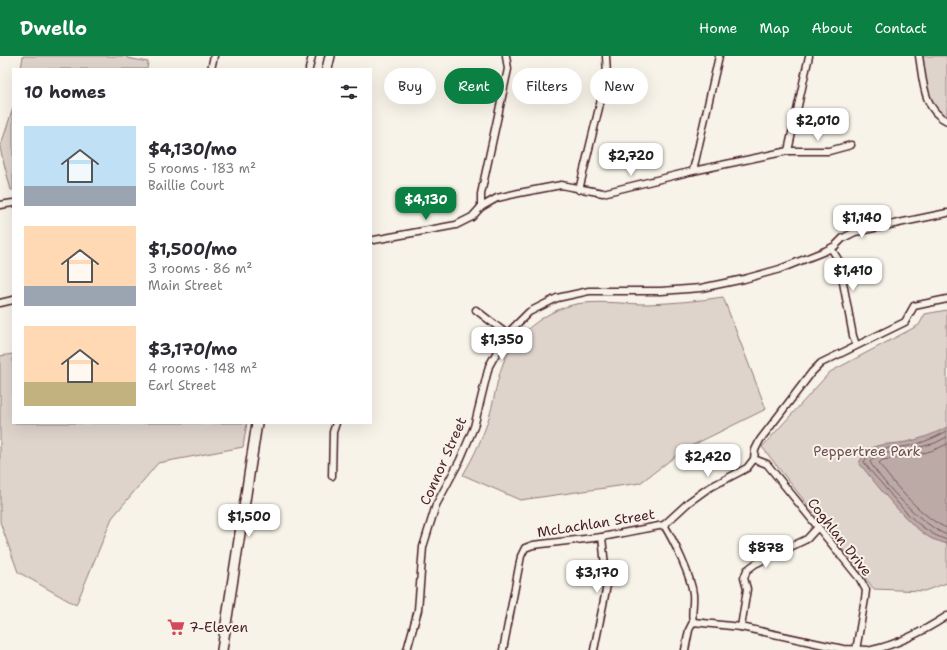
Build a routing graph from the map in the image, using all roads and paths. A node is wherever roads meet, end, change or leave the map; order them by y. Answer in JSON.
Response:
{"nodes":[{"id":1,"x":214,"y":56,"type":"edge"},
{"id":2,"x":312,"y":56,"type":"edge"},
{"id":3,"x":330,"y":56,"type":"edge"},
{"id":4,"x":506,"y":56,"type":"edge"},
{"id":5,"x":606,"y":56,"type":"edge"},
{"id":6,"x":719,"y":56,"type":"edge"},
{"id":7,"x":809,"y":56,"type":"edge"},
{"id":8,"x":919,"y":56,"type":"edge"},
{"id":9,"x":211,"y":68,"type":"edge"},
{"id":10,"x":309,"y":68,"type":"edge"},
{"id":11,"x":327,"y":68,"type":"edge"},
{"id":12,"x":947,"y":121,"type":"edge"},
{"id":13,"x":851,"y":145,"type":"dead end"},
{"id":14,"x":788,"y":151,"type":"junction"},
{"id":15,"x":693,"y":171,"type":"junction"},
{"id":16,"x":579,"y":190,"type":"junction"},
{"id":17,"x":12,"y":203,"type":"edge"},
{"id":18,"x":0,"y":205,"type":"edge"},
{"id":19,"x":481,"y":206,"type":"junction"},
{"id":20,"x":947,"y":213,"type":"edge"},
{"id":21,"x":374,"y":240,"type":"dead end"},
{"id":22,"x":831,"y":248,"type":"junction"},
{"id":23,"x":947,"y":299,"type":"edge"},
{"id":24,"x":12,"y":300,"type":"edge"},
{"id":25,"x":0,"y":303,"type":"edge"},
{"id":26,"x":476,"y":310,"type":"dead end"},
{"id":27,"x":507,"y":334,"type":"junction"},
{"id":28,"x":856,"y":345,"type":"junction"},
{"id":29,"x":257,"y":424,"type":"edge"},
{"id":30,"x":336,"y":424,"type":"edge"},
{"id":31,"x":754,"y":459,"type":"junction"},
{"id":32,"x":332,"y":476,"type":"dead end"},
{"id":33,"x":664,"y":525,"type":"junction"},
{"id":34,"x":818,"y":528,"type":"junction"},
{"id":35,"x":602,"y":537,"type":"junction"},
{"id":36,"x":947,"y":616,"type":"edge"},
{"id":37,"x":693,"y":622,"type":"junction"},
{"id":38,"x":741,"y":627,"type":"junction"},
{"id":39,"x":222,"y":650,"type":"edge"},
{"id":40,"x":408,"y":650,"type":"edge"},
{"id":41,"x":503,"y":650,"type":"edge"},
{"id":42,"x":594,"y":650,"type":"edge"},
{"id":43,"x":685,"y":650,"type":"edge"},
{"id":44,"x":856,"y":650,"type":"edge"},
{"id":45,"x":868,"y":650,"type":"edge"},
{"id":46,"x":872,"y":650,"type":"edge"}],
"edges":[{"from":1,"to":9,"type":"street"},
{"from":2,"to":10,"type":"street"},
{"from":3,"to":11,"type":"main road"},
{"from":4,"to":19,"type":"street"},
{"from":5,"to":16,"type":"street"},
{"from":6,"to":15,"type":"street"},
{"from":7,"to":14,"type":"street"},
{"from":8,"to":12,"type":"street"},
{"from":13,"to":14,"type":"street"},
{"from":14,"to":15,"type":"street"},
{"from":15,"to":16,"type":"street"},
{"from":16,"to":19,"type":"street"},
{"from":17,"to":18,"type":"street"},
{"from":19,"to":21,"type":"street"},
{"from":20,"to":22,"type":"street"},
{"from":22,"to":27,"type":"street","name":"Connor Street"},
{"from":22,"to":28,"type":"street"},
{"from":23,"to":28,"type":"street"},
{"from":24,"to":25,"type":"street"},
{"from":26,"to":27,"type":"street"},
{"from":27,"to":40,"type":"street","name":"Connor Street"},
{"from":28,"to":31,"type":"street"},
{"from":29,"to":39,"type":"main road"},
{"from":30,"to":32,"type":"street"},
{"from":31,"to":33,"type":"street","name":"McLachlan Street"},
{"from":31,"to":34,"type":"street","name":"Coghlan Drive"},
{"from":33,"to":35,"type":"street","name":"McLachlan Street"},
{"from":33,"to":37,"type":"street"},
{"from":34,"to":38,"type":"street"},
{"from":34,"to":44,"type":"street","name":"Coghlan Drive"},
{"from":35,"to":41,"type":"street","name":"McLachlan Street"},
{"from":35,"to":42,"type":"street"},
{"from":36,"to":46,"type":"street"},
{"from":37,"to":38,"type":"street"},
{"from":37,"to":43,"type":"street"},
{"from":38,"to":44,"type":"street"},
{"from":44,"to":45,"type":"street"}]}
